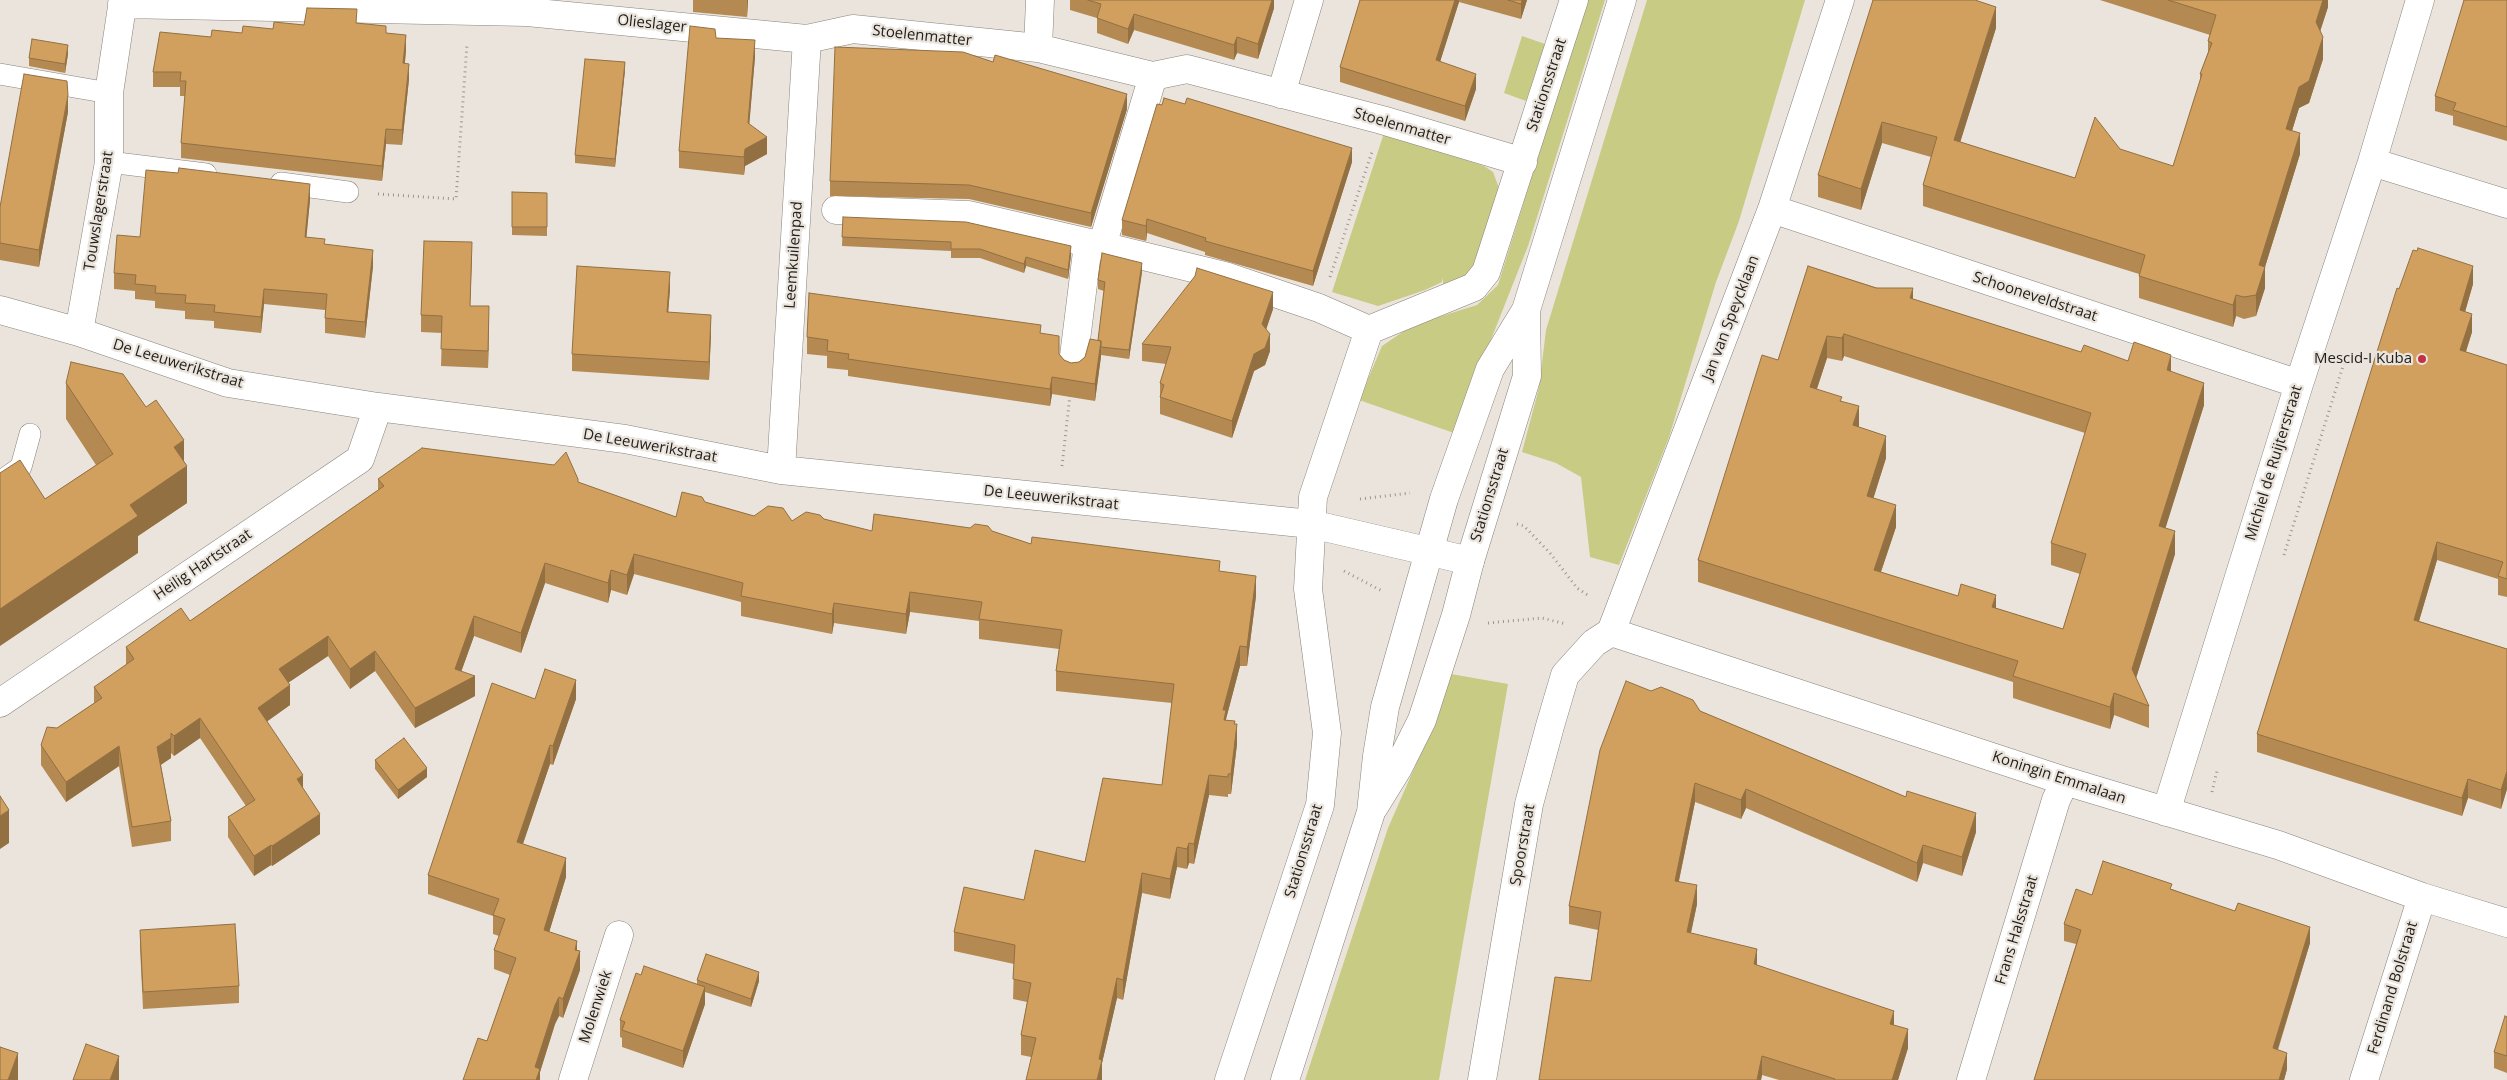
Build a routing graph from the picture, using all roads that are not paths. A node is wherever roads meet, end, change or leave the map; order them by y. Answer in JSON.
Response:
{"nodes":[{"id":1,"x":1040,"y":0,"type":"edge"},
{"id":2,"x":1309,"y":0,"type":"edge"},
{"id":3,"x":1574,"y":0,"type":"edge"},
{"id":4,"x":1622,"y":0,"type":"edge"},
{"id":5,"x":1840,"y":0,"type":"edge"},
{"id":6,"x":2420,"y":0,"type":"edge"},
{"id":7,"x":123,"y":2,"type":"edge"},
{"id":8,"x":527,"y":6,"type":"edge"},
{"id":9,"x":807,"y":39,"type":"junction"},
{"id":10,"x":1038,"y":48,"type":"junction"},
{"id":11,"x":0,"y":74,"type":"edge"},
{"id":12,"x":1153,"y":76,"type":"junction"},
{"id":13,"x":108,"y":92,"type":"junction"},
{"id":14,"x":1281,"y":94,"type":"junction"},
{"id":15,"x":109,"y":162,"type":"junction"},
{"id":16,"x":1523,"y":162,"type":"junction"},
{"id":17,"x":2372,"y":162,"type":"junction"},
{"id":18,"x":228,"y":177,"type":"edge"},
{"id":19,"x":258,"y":181,"type":"edge"},
{"id":20,"x":348,"y":192,"type":"road end"},
{"id":21,"x":2507,"y":204,"type":"edge"},
{"id":22,"x":836,"y":210,"type":"dead end"},
{"id":23,"x":1772,"y":210,"type":"junction"},
{"id":24,"x":1095,"y":245,"type":"junction"},
{"id":25,"x":0,"y":310,"type":"edge"},
{"id":26,"x":1526,"y":310,"type":"junction"},
{"id":27,"x":1369,"y":330,"type":"junction"},
{"id":28,"x":80,"y":332,"type":"junction"},
{"id":29,"x":1073,"y":364,"type":"edge"},
{"id":30,"x":2298,"y":384,"type":"junction"},
{"id":31,"x":378,"y":407,"type":"junction"},
{"id":32,"x":30,"y":434,"type":"dead end"},
{"id":33,"x":780,"y":470,"type":"junction"},
{"id":34,"x":0,"y":482,"type":"edge"},
{"id":35,"x":1312,"y":524,"type":"junction"},
{"id":36,"x":1430,"y":551,"type":"junction"},
{"id":37,"x":1470,"y":561,"type":"junction"},
{"id":38,"x":1611,"y":632,"type":"junction"},
{"id":39,"x":0,"y":703,"type":"edge"},
{"id":40,"x":2065,"y":781,"type":"junction"},
{"id":41,"x":1371,"y":812,"type":"junction"},
{"id":42,"x":2166,"y":812,"type":"junction"},
{"id":43,"x":2422,"y":897,"type":"junction"},
{"id":44,"x":2507,"y":923,"type":"edge"},
{"id":45,"x":619,"y":935,"type":"dead end"},
{"id":46,"x":573,"y":1080,"type":"edge"},
{"id":47,"x":1229,"y":1080,"type":"edge"},
{"id":48,"x":1285,"y":1080,"type":"edge"},
{"id":49,"x":1482,"y":1080,"type":"edge"},
{"id":50,"x":1972,"y":1080,"type":"edge"},
{"id":51,"x":2364,"y":1080,"type":"edge"}],
"edges":[{"from":1,"to":10,"type":"street"},
{"from":2,"to":14,"type":"street"},
{"from":3,"to":16,"type":"street","name":"Stationsstraat"},
{"from":4,"to":26,"type":"street","name":"Stationsstraat"},
{"from":5,"to":23,"type":"street","name":"Jan van Speycklaan"},
{"from":6,"to":17,"type":"street","name":"Michiel de Ruijterstraat"},
{"from":7,"to":8,"type":"street","name":"Olieslager"},
{"from":7,"to":13,"type":"street","name":"Touwslagerstraat"},
{"from":8,"to":9,"type":"street","name":"Olieslager"},
{"from":9,"to":10,"type":"street","name":"Stoelenmatter"},
{"from":9,"to":33,"type":"street","name":"Leemkuilenpad"},
{"from":10,"to":12,"type":"street","name":"Stoelenmatter"},
{"from":11,"to":13,"type":"lane"},
{"from":12,"to":14,"type":"street","name":"Stoelenmatter"},
{"from":12,"to":24,"type":"street"},
{"from":13,"to":15,"type":"street","name":"Touwslagerstraat"},
{"from":14,"to":16,"type":"street","name":"Stoelenmatter"},
{"from":15,"to":18,"type":"lane"},
{"from":15,"to":28,"type":"street","name":"Touwslagerstraat"},
{"from":16,"to":27,"type":"street","name":"Stationsstraat"},
{"from":17,"to":21,"type":"street"},
{"from":17,"to":30,"type":"street","name":"Michiel de Ruijterstraat"},
{"from":19,"to":20,"type":"lane"},
{"from":22,"to":24,"type":"street"},
{"from":23,"to":30,"type":"street","name":"Schooneveldstraat"},
{"from":23,"to":38,"type":"street","name":"Jan van Speycklaan"},
{"from":24,"to":27,"type":"street"},
{"from":24,"to":29,"type":"street"},
{"from":25,"to":28,"type":"street","name":"De Leeuwerikstraat"},
{"from":26,"to":36,"type":"street","name":"Stationsstraat"},
{"from":26,"to":37,"type":"street","name":"Stationsstraat"},
{"from":27,"to":35,"type":"street"},
{"from":28,"to":31,"type":"street","name":"De Leeuwerikstraat"},
{"from":30,"to":42,"type":"street","name":"Michiel de Ruijterstraat"},
{"from":31,"to":33,"type":"street","name":"De Leeuwerikstraat"},
{"from":31,"to":39,"type":"street","name":"Heilig Hartstraat"},
{"from":32,"to":34,"type":"lane"},
{"from":33,"to":35,"type":"street","name":"De Leeuwerikstraat"},
{"from":35,"to":36,"type":"street","name":"De Leeuwerikstraat"},
{"from":35,"to":47,"type":"street","name":"Stationsstraat"},
{"from":36,"to":37,"type":"street","name":"De Leeuwerikstraat"},
{"from":36,"to":41,"type":"street","name":"Stationsstraat"},
{"from":37,"to":41,"type":"street","name":"Stationsstraat"},
{"from":38,"to":40,"type":"street","name":"Koningin Emmalaan"},
{"from":38,"to":49,"type":"street","name":"Spoorstraat"},
{"from":40,"to":42,"type":"street","name":"Koningin Emmalaan"},
{"from":40,"to":50,"type":"street","name":"Frans Halsstraat"},
{"from":41,"to":48,"type":"street","name":"Stationsstraat"},
{"from":42,"to":43,"type":"street","name":"Koningin Emmalaan"},
{"from":43,"to":44,"type":"street","name":"Koningin Emmalaan"},
{"from":43,"to":51,"type":"street","name":"Ferdinand Bolstraat"},
{"from":45,"to":46,"type":"street","name":"Molenwiek"}]}
